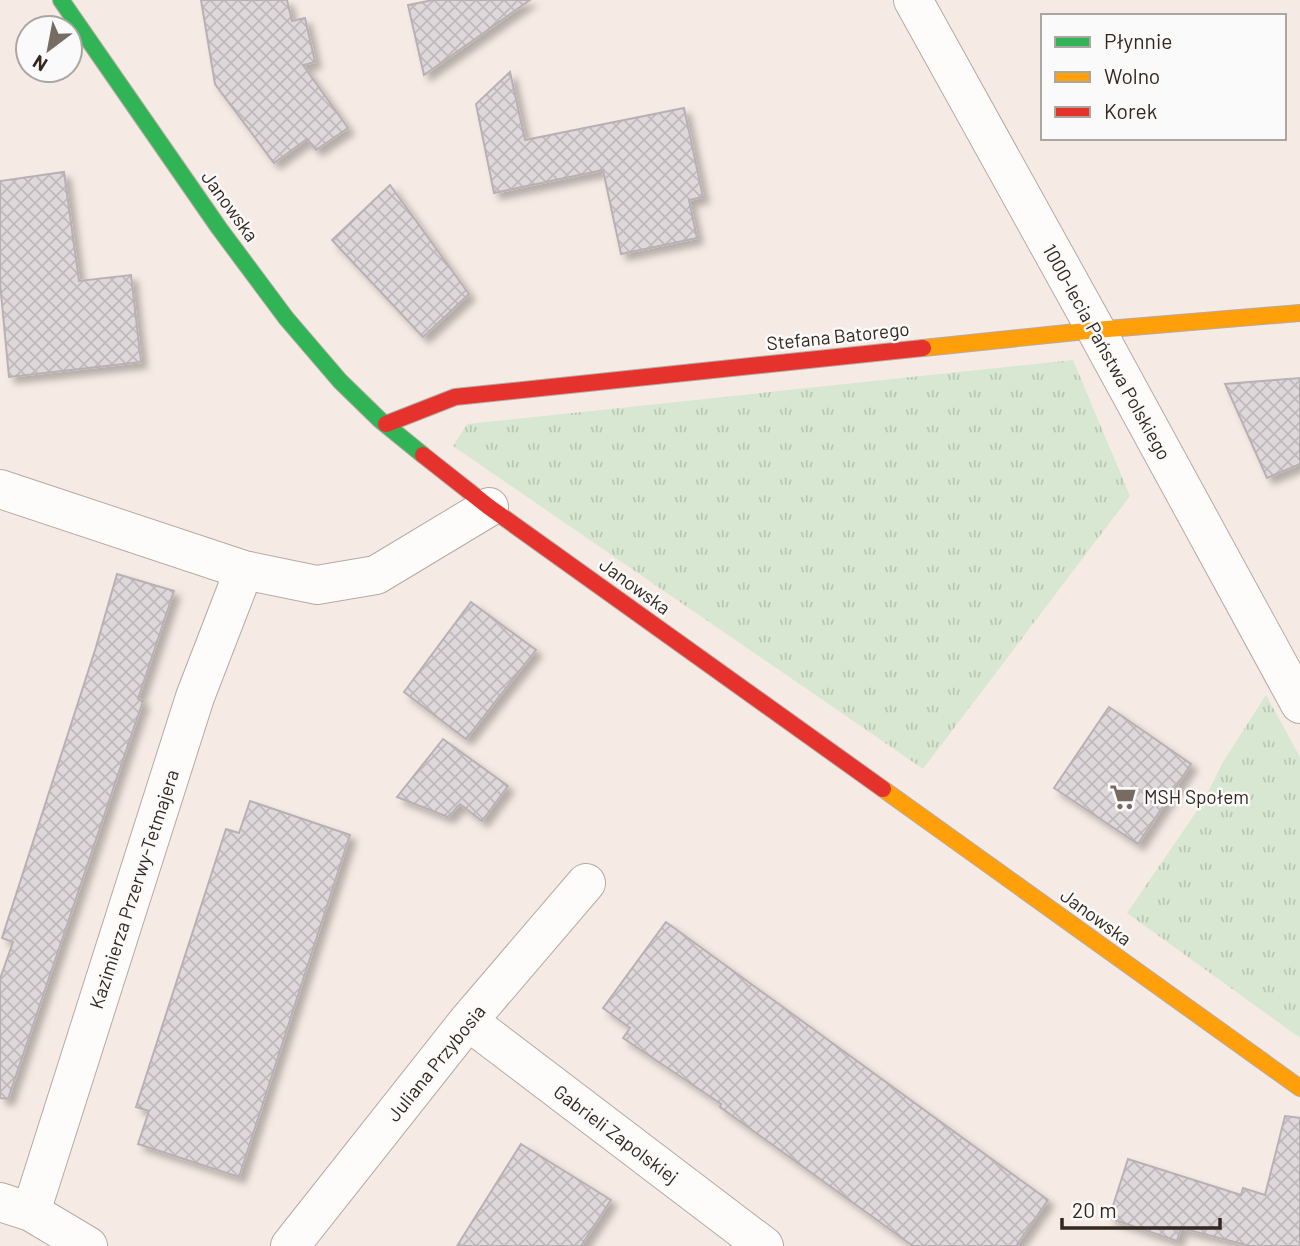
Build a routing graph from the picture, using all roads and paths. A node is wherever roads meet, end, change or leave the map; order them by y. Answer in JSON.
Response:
{"nodes":[{"id":1,"x":61,"y":0,"type":"edge"},
{"id":2,"x":913,"y":0,"type":"edge"},
{"id":3,"x":1300,"y":313,"type":"edge"},
{"id":4,"x":1096,"y":330,"type":"junction"},
{"id":5,"x":386,"y":424,"type":"junction"},
{"id":6,"x":0,"y":489,"type":"edge"},
{"id":7,"x":489,"y":507,"type":"junction"},
{"id":8,"x":244,"y":570,"type":"junction"},
{"id":9,"x":1300,"y":704,"type":"edge"},
{"id":10,"x":586,"y":883,"type":"dead end"},
{"id":11,"x":467,"y":1021,"type":"junction"},
{"id":12,"x":1300,"y":1088,"type":"edge"},
{"id":13,"x":16,"y":1207,"type":"edge"},
{"id":14,"x":88,"y":1246,"type":"edge"},
{"id":15,"x":290,"y":1246,"type":"edge"},
{"id":16,"x":764,"y":1246,"type":"edge"}],
"edges":[{"from":1,"to":5,"type":"street","name":"Janowska"},
{"from":2,"to":4,"type":"street","name":"1000-lecia Państwa Polskiego"},
{"from":3,"to":4,"type":"street","name":"Stefana Batorego"},
{"from":4,"to":5,"type":"street","name":"Stefana Batorego"},
{"from":4,"to":9,"type":"street","name":"1000-lecia Państwa Polskiego"},
{"from":5,"to":7,"type":"street","name":"Janowska"},
{"from":6,"to":8,"type":"street"},
{"from":7,"to":8,"type":"street"},
{"from":7,"to":12,"type":"street","name":"Janowska"},
{"from":8,"to":13,"type":"street","name":"Kazimierza Przerwy-Tetmajera"},
{"from":10,"to":11,"type":"street","name":"Juliana Przybosia"},
{"from":11,"to":15,"type":"street","name":"Juliana Przybosia"},
{"from":11,"to":16,"type":"street","name":"Gabrieli Zapolskiej"},
{"from":13,"to":14,"type":"street","name":"Kazimierza Przerwy-Tetmajera"}]}
